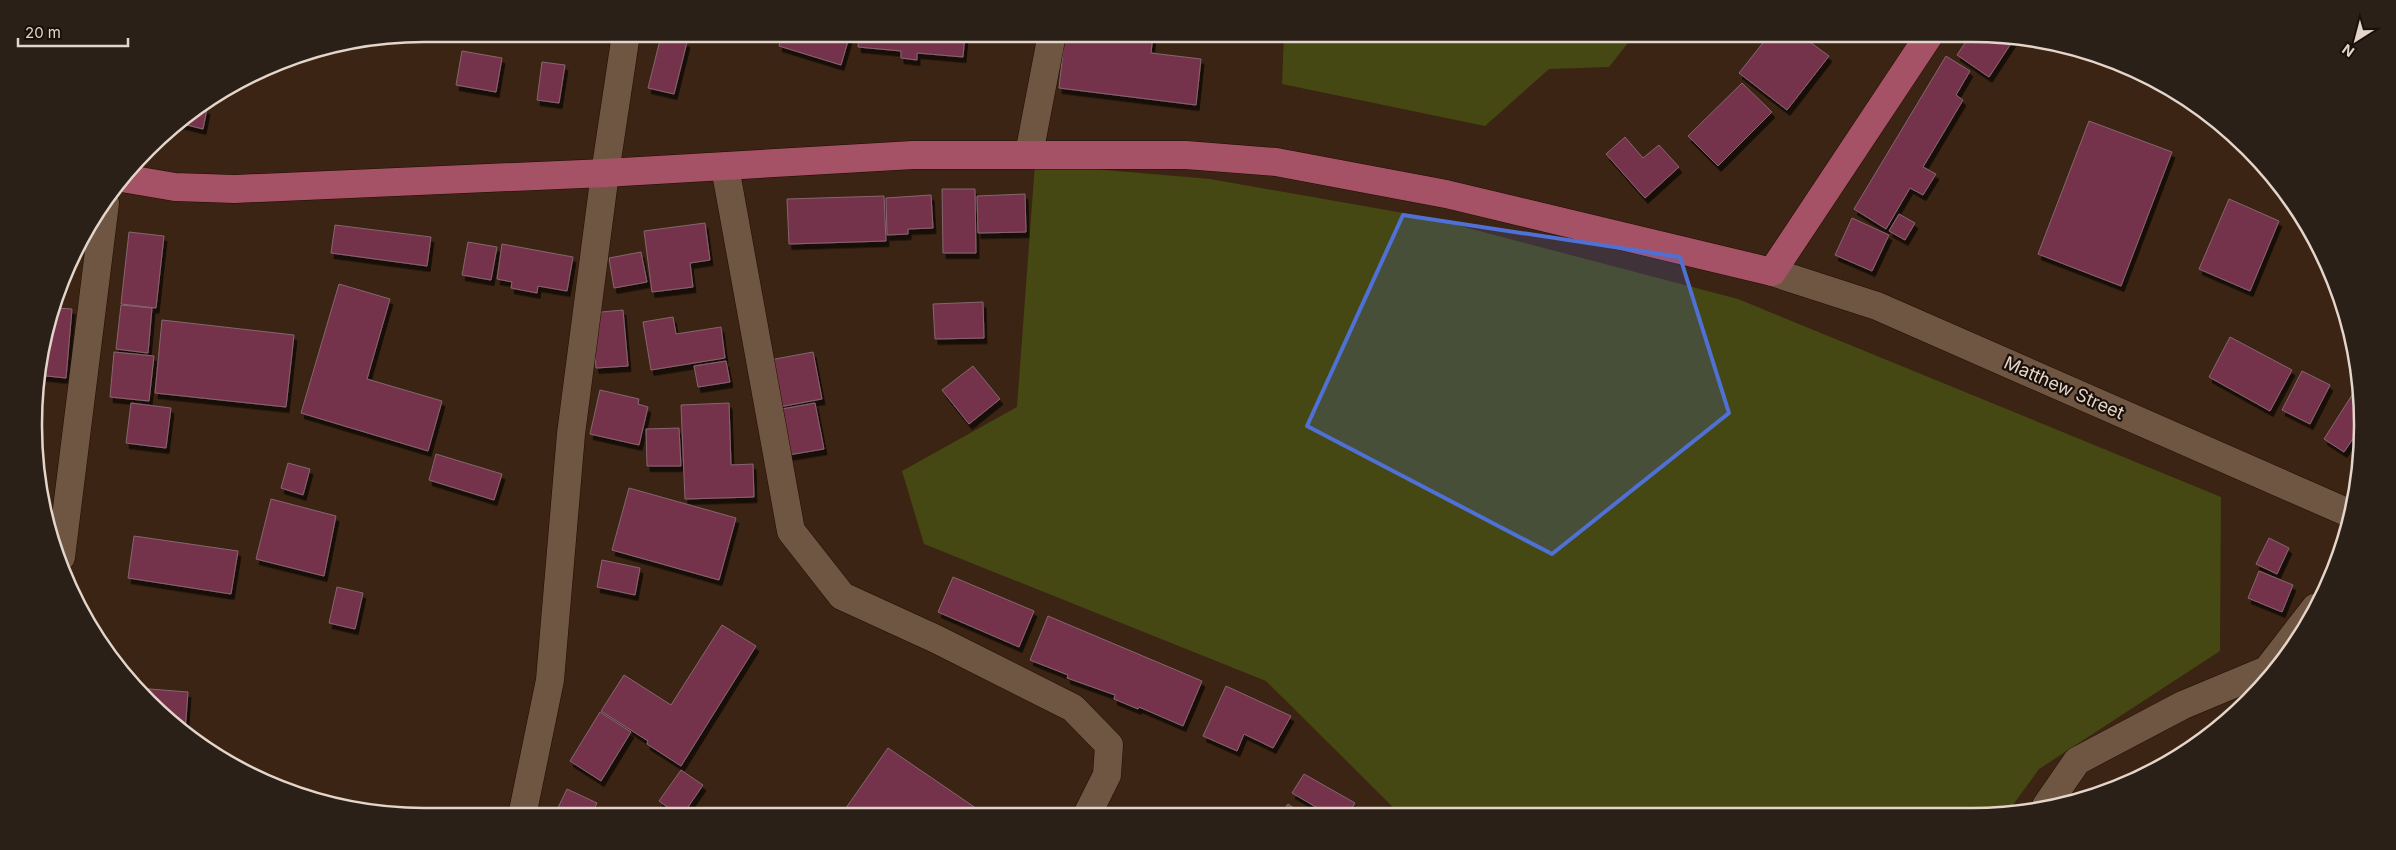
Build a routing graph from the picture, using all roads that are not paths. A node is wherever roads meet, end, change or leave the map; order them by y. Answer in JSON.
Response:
{"nodes":[{"id":1,"x":625,"y":42,"type":"edge"},
{"id":2,"x":1051,"y":42,"type":"edge"},
{"id":3,"x":1925,"y":42,"type":"edge"},
{"id":4,"x":1030,"y":154,"type":"junction"},
{"id":5,"x":725,"y":167,"type":"junction"},
{"id":6,"x":605,"y":173,"type":"junction"},
{"id":7,"x":132,"y":179,"type":"edge"},
{"id":8,"x":103,"y":219,"type":"edge"},
{"id":9,"x":1772,"y":272,"type":"junction"},
{"id":10,"x":2343,"y":511,"type":"edge"},
{"id":11,"x":62,"y":546,"type":"edge"},
{"id":12,"x":2263,"y":671,"type":"edge"},
{"id":13,"x":2051,"y":799,"type":"edge"},
{"id":14,"x":524,"y":808,"type":"edge"},
{"id":15,"x":1090,"y":808,"type":"edge"}],
"edges":[{"from":1,"to":6,"type":"street"},
{"from":2,"to":4,"type":"street"},
{"from":3,"to":9,"type":"main road"},
{"from":4,"to":5,"type":"main road"},
{"from":4,"to":9,"type":"main road"},
{"from":5,"to":6,"type":"main road"},
{"from":5,"to":15,"type":"street"},
{"from":6,"to":7,"type":"main road"},
{"from":6,"to":14,"type":"street"},
{"from":8,"to":11,"type":"street"},
{"from":9,"to":10,"type":"street","name":"Matthew Street"},
{"from":12,"to":13,"type":"street"}]}
